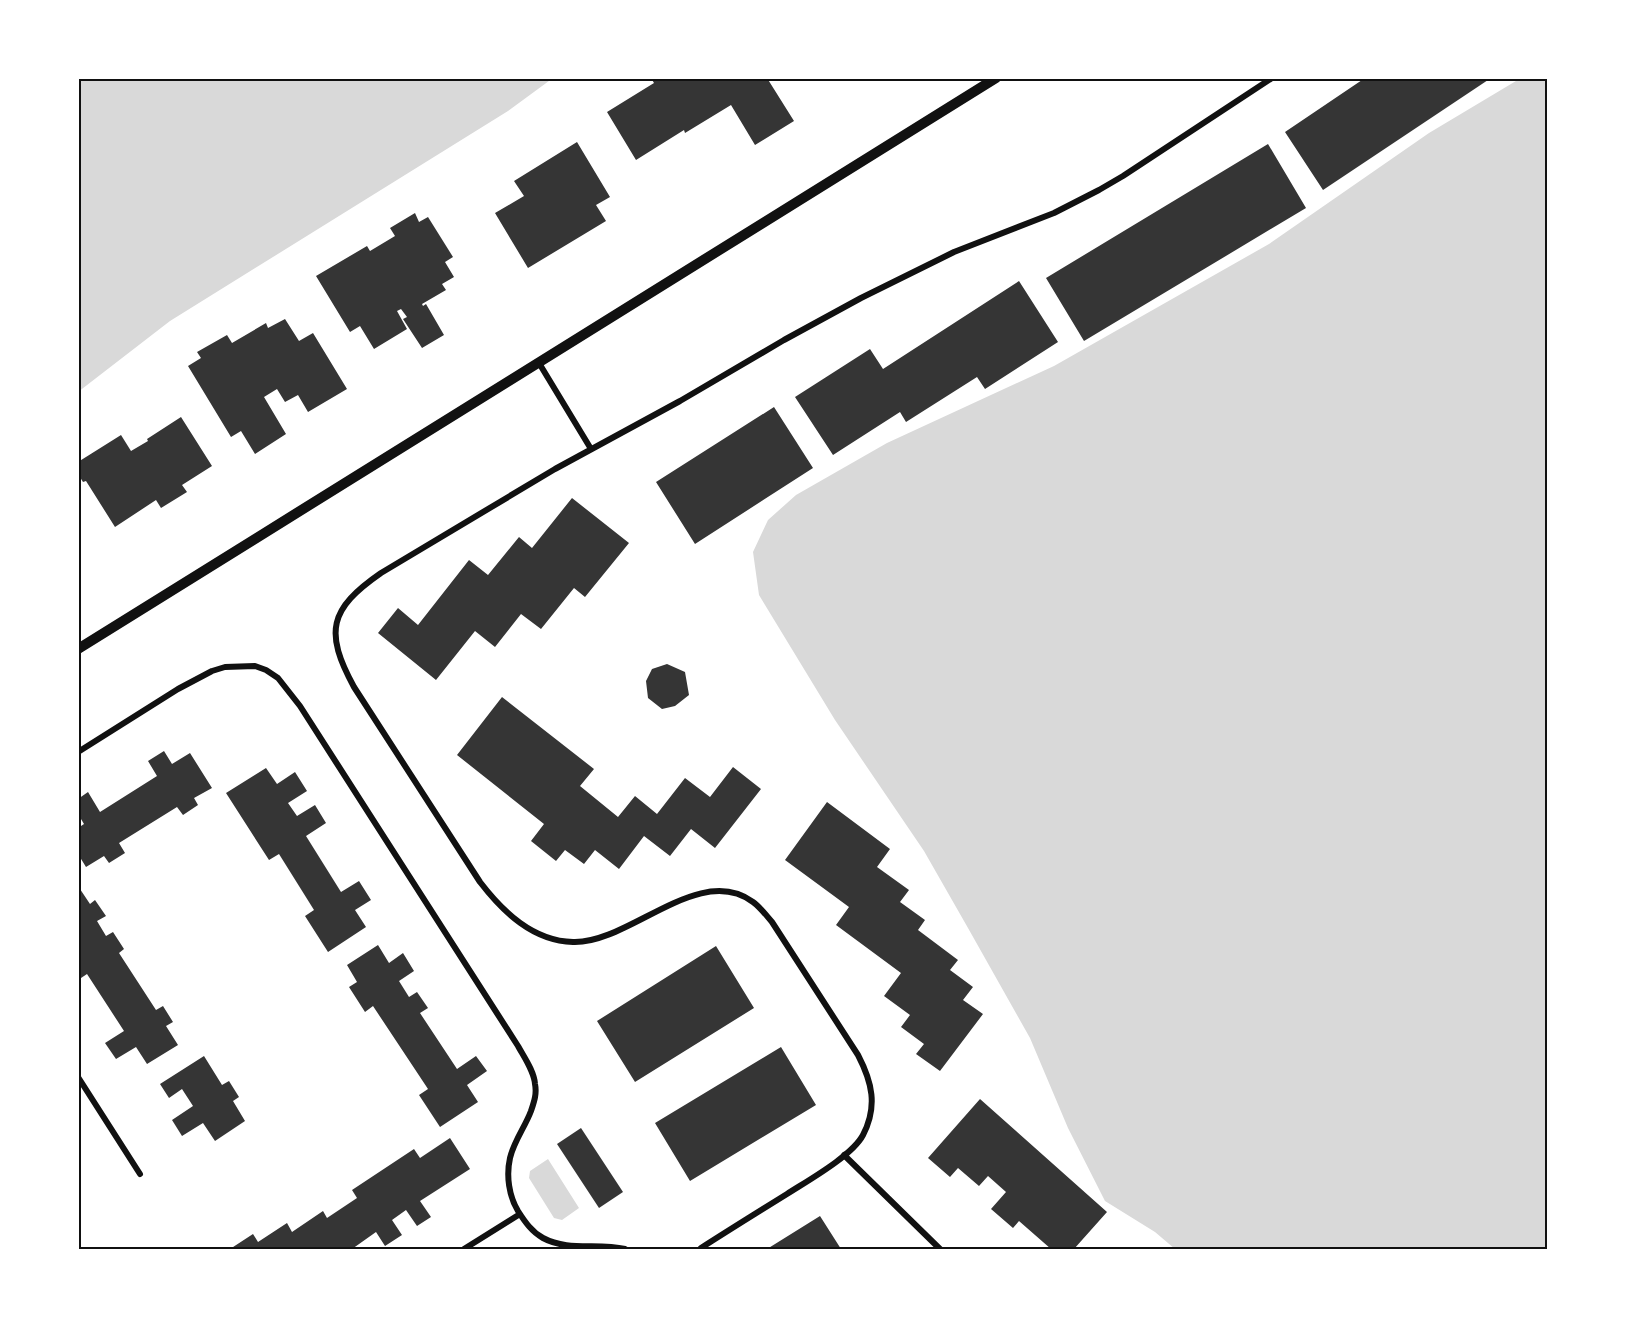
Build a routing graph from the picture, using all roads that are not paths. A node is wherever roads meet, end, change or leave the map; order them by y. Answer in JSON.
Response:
{"nodes":[{"id":1,"x":996,"y":78,"type":"edge"},
{"id":2,"x":1272,"y":78,"type":"edge"},
{"id":3,"x":539,"y":363,"type":"junction"},
{"id":4,"x":591,"y":449,"type":"junction"},
{"id":5,"x":78,"y":649,"type":"edge"},
{"id":6,"x":78,"y":752,"type":"edge"},
{"id":7,"x":78,"y":1077,"type":"edge"},
{"id":8,"x":844,"y":1155,"type":"junction"},
{"id":9,"x":140,"y":1174,"type":"dead end"},
{"id":10,"x":520,"y":1214,"type":"junction"},
{"id":11,"x":701,"y":1248,"type":"edge"},
{"id":12,"x":464,"y":1249,"type":"edge"},
{"id":13,"x":625,"y":1249,"type":"edge"},
{"id":14,"x":940,"y":1249,"type":"edge"}],
"edges":[{"from":1,"to":3,"type":"street"},
{"from":2,"to":4,"type":"street"},
{"from":3,"to":4,"type":"street"},
{"from":3,"to":5,"type":"street"},
{"from":4,"to":8,"type":"street"},
{"from":6,"to":10,"type":"street"},
{"from":7,"to":9,"type":"street"},
{"from":8,"to":11,"type":"street"},
{"from":8,"to":14,"type":"street"},
{"from":10,"to":12,"type":"street"},
{"from":10,"to":13,"type":"street"}]}
